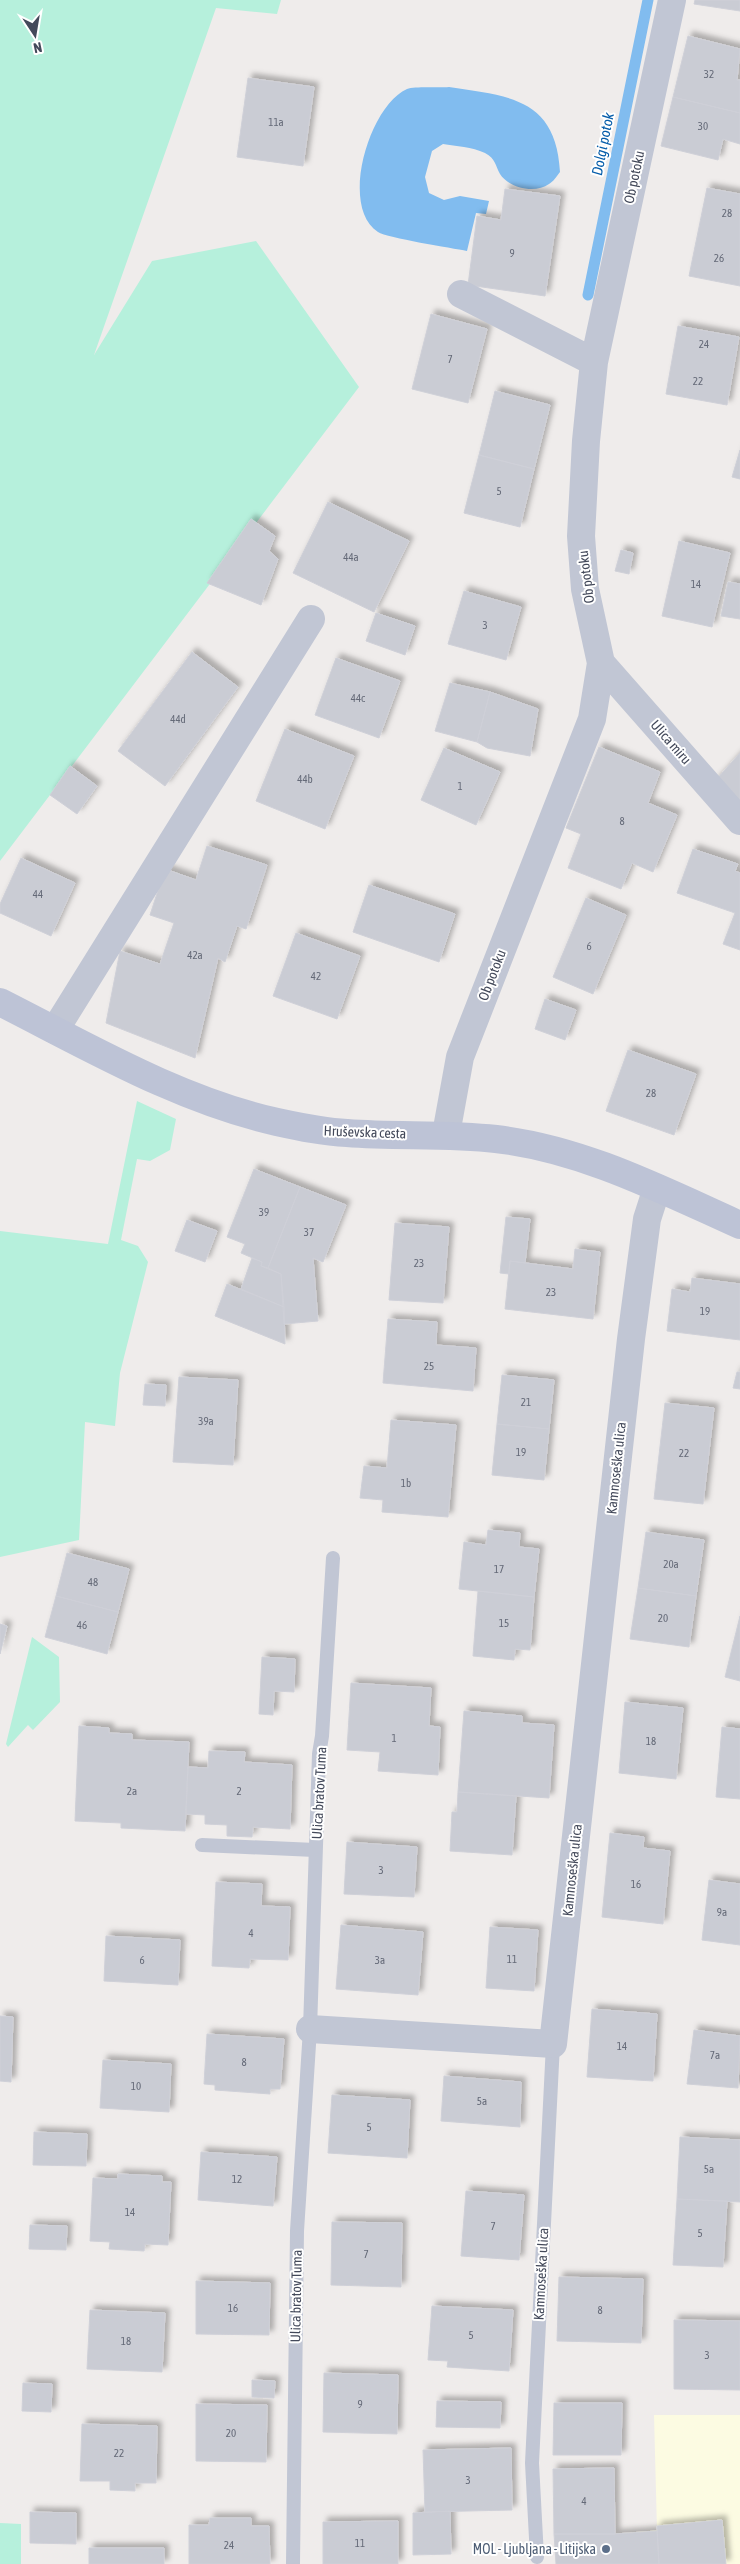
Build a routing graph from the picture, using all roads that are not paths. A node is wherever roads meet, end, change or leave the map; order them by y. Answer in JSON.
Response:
{"nodes":[{"id":1,"x":672,"y":0,"type":"edge"},
{"id":2,"x":461,"y":294,"type":"dead end"},
{"id":3,"x":594,"y":362,"type":"junction"},
{"id":4,"x":311,"y":619,"type":"dead end"},
{"id":5,"x":602,"y":663,"type":"junction"},
{"id":6,"x":740,"y":821,"type":"edge"},
{"id":7,"x":0,"y":1002,"type":"edge"},
{"id":8,"x":55,"y":1030,"type":"junction"},
{"id":9,"x":446,"y":1134,"type":"junction"},
{"id":10,"x":656,"y":1188,"type":"junction"},
{"id":11,"x":740,"y":1225,"type":"edge"},
{"id":12,"x":333,"y":1558,"type":"dead end"},
{"id":13,"x":202,"y":1845,"type":"dead end"},
{"id":14,"x":315,"y":1850,"type":"junction"},
{"id":15,"x":310,"y":2029,"type":"junction"},
{"id":16,"x":553,"y":2044,"type":"junction"},
{"id":17,"x":537,"y":2557,"type":"dead end"},
{"id":18,"x":293,"y":2564,"type":"edge"}],
"edges":[{"from":1,"to":3,"type":"street","name":"Ob potoku"},
{"from":2,"to":3,"type":"street"},
{"from":3,"to":5,"type":"street","name":"Ob potoku"},
{"from":4,"to":8,"type":"street"},
{"from":5,"to":6,"type":"street","name":"Ulica miru"},
{"from":5,"to":9,"type":"street","name":"Ob potoku"},
{"from":7,"to":8,"type":"street","name":"Hruševska cesta"},
{"from":8,"to":9,"type":"street","name":"Hruševska cesta"},
{"from":9,"to":10,"type":"street","name":"Hruševska cesta"},
{"from":10,"to":11,"type":"street","name":"Hruševska cesta"},
{"from":10,"to":16,"type":"street","name":"Kamnoseška ulica"},
{"from":12,"to":14,"type":"lane","name":"Ulica bratov Tuma"},
{"from":13,"to":14,"type":"lane"},
{"from":14,"to":15,"type":"lane","name":"Ulica bratov Tuma"},
{"from":15,"to":16,"type":"street"},
{"from":15,"to":18,"type":"lane","name":"Ulica bratov Tuma"},
{"from":16,"to":17,"type":"lane","name":"Kamnoseška ulica"}]}
